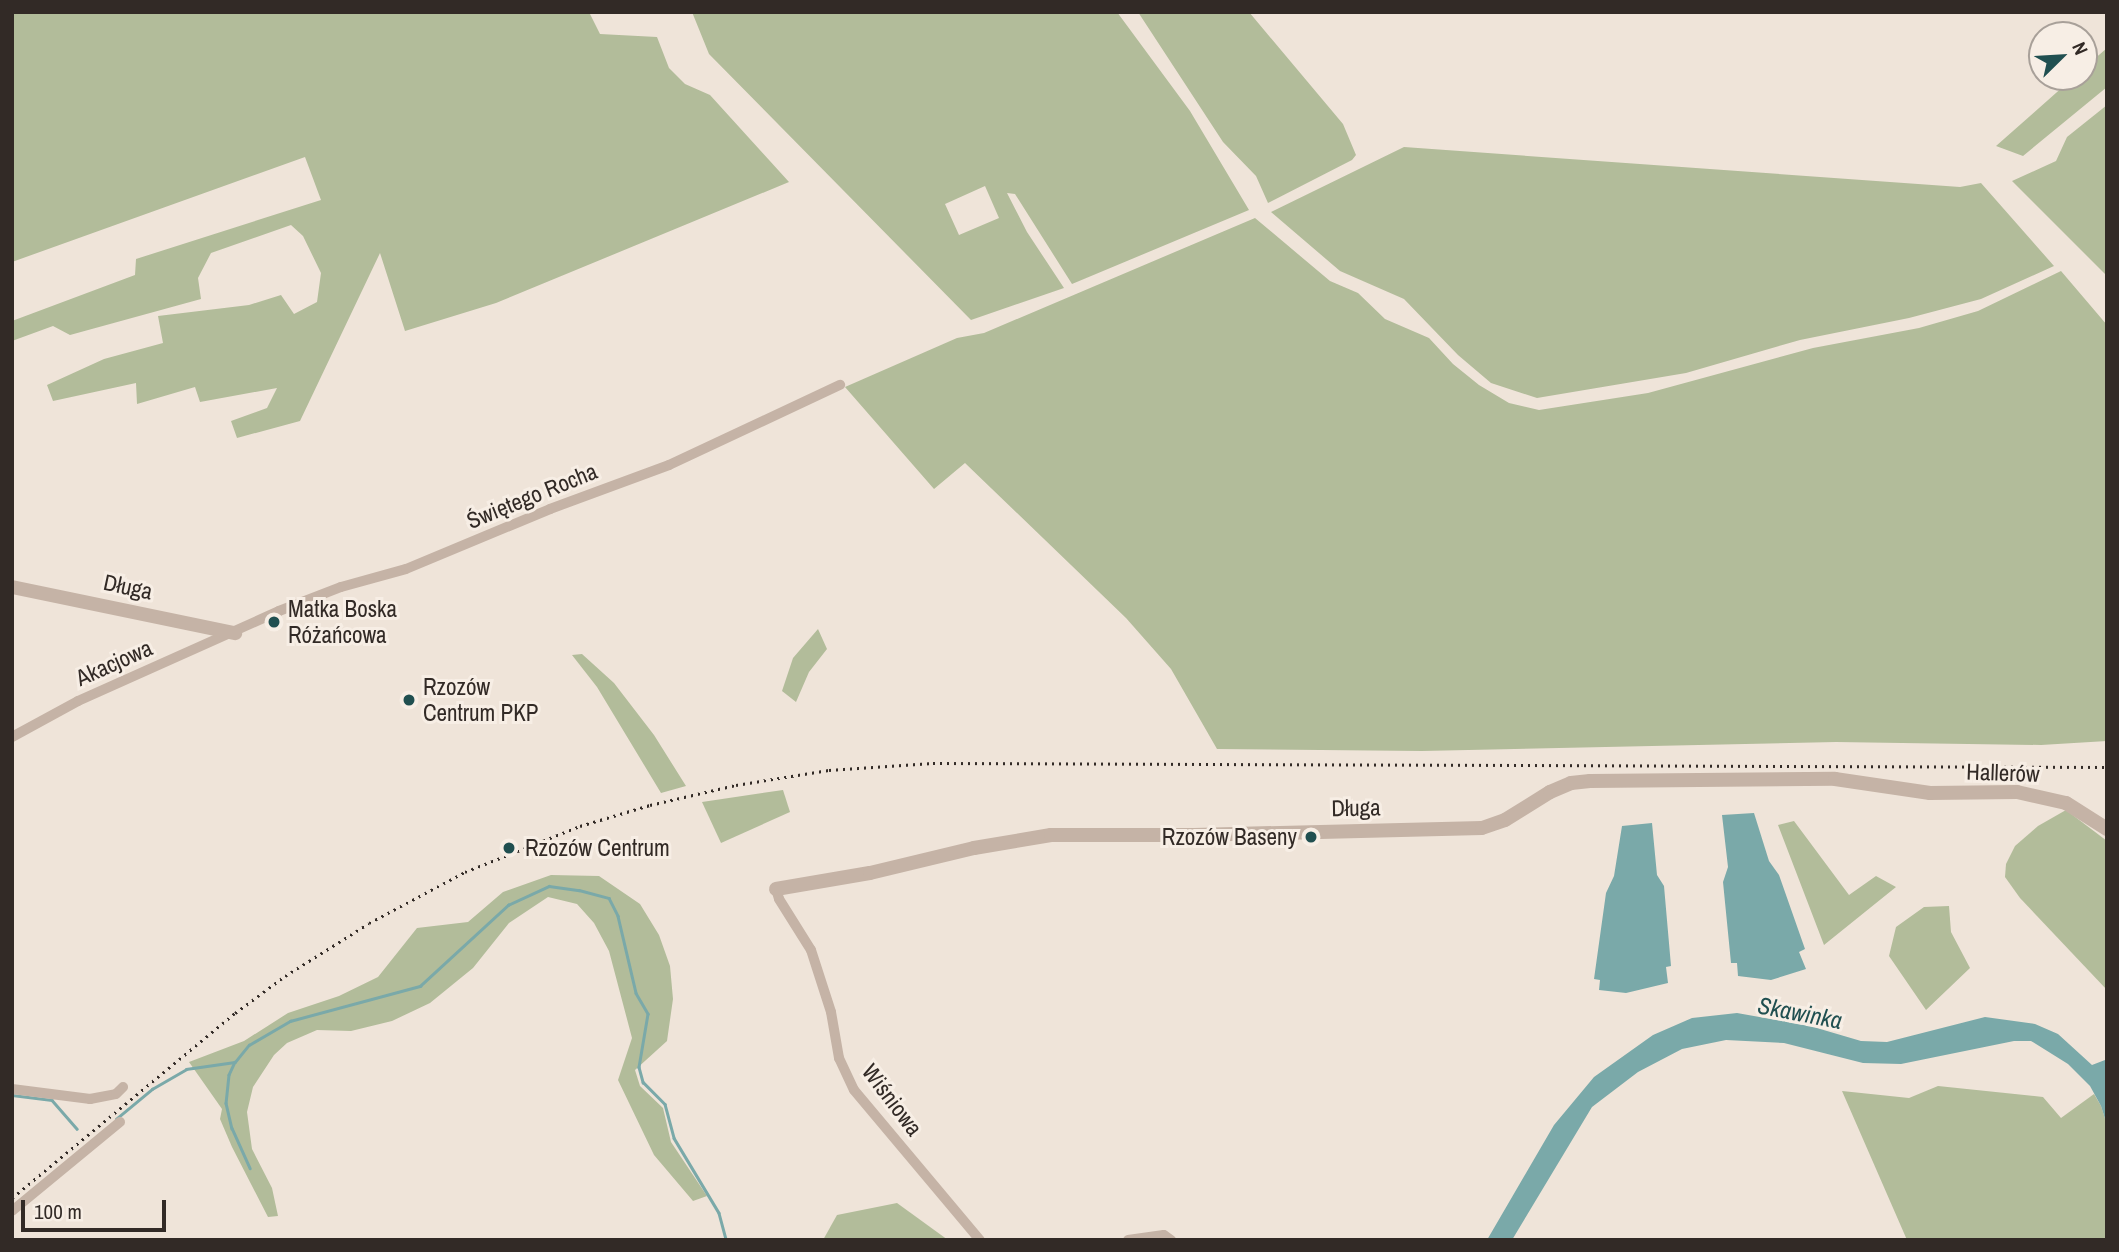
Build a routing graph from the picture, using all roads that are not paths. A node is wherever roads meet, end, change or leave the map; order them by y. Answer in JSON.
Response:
{"nodes":[{"id":1,"x":840,"y":385,"type":"dead end"},
{"id":2,"x":12,"y":587,"type":"edge"},
{"id":3,"x":235,"y":633,"type":"junction"},
{"id":4,"x":12,"y":737,"type":"edge"},
{"id":5,"x":1930,"y":793,"type":"joint"},
{"id":6,"x":2107,"y":829,"type":"edge"},
{"id":7,"x":776,"y":889,"type":"joint"},
{"id":8,"x":123,"y":1087,"type":"dead end"},
{"id":9,"x":12,"y":1089,"type":"edge"},
{"id":10,"x":120,"y":1122,"type":"dead end"},
{"id":11,"x":12,"y":1211,"type":"edge"},
{"id":12,"x":980,"y":1240,"type":"edge"},
{"id":13,"x":1128,"y":1240,"type":"edge"},
{"id":14,"x":1171,"y":1240,"type":"edge"}],
"edges":[{"from":1,"to":3,"type":"street","name":"Świętego Rocha"},
{"from":2,"to":3,"type":"street","name":"Długa"},
{"from":3,"to":4,"type":"street","name":"Akacjowa"},
{"from":5,"to":6,"type":"street","name":"Hallerów"},
{"from":5,"to":7,"type":"street","name":"Długa"},
{"from":7,"to":12,"type":"street","name":"Wiśniowa"},
{"from":8,"to":9,"type":"street"},
{"from":10,"to":11,"type":"street"},
{"from":13,"to":14,"type":"street"}]}
